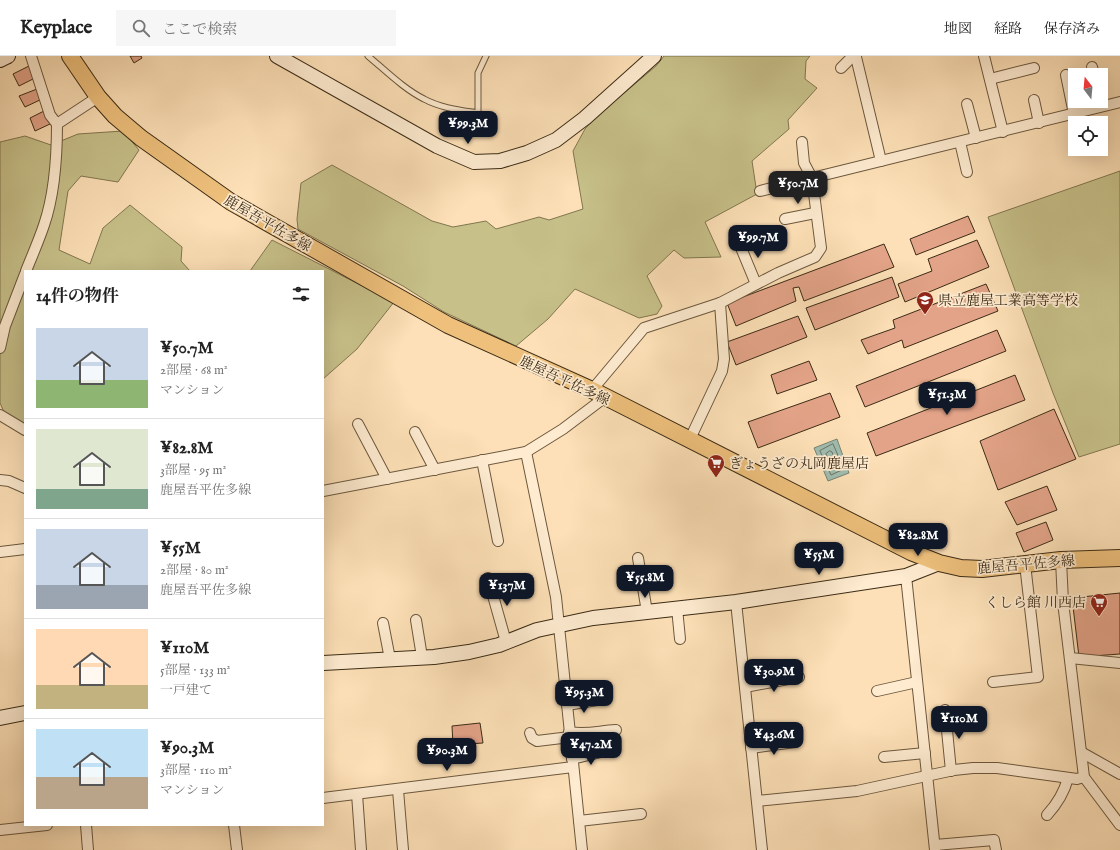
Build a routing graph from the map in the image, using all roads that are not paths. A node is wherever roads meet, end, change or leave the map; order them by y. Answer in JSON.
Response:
{"nodes":[{"id":1,"x":8,"y":56,"type":"edge"},
{"id":2,"x":31,"y":56,"type":"edge"},
{"id":3,"x":70,"y":56,"type":"edge"},
{"id":4,"x":278,"y":56,"type":"edge"},
{"id":5,"x":368,"y":56,"type":"edge"},
{"id":6,"x":486,"y":56,"type":"edge"},
{"id":7,"x":654,"y":56,"type":"edge"},
{"id":8,"x":853,"y":56,"type":"edge"},
{"id":9,"x":984,"y":56,"type":"edge"},
{"id":10,"x":0,"y":60,"type":"edge"},
{"id":11,"x":841,"y":68,"type":"dead end"},
{"id":12,"x":1034,"y":68,"type":"dead end"},
{"id":13,"x":1066,"y":75,"type":"dead end"},
{"id":14,"x":990,"y":79,"type":"junction"},
{"id":15,"x":98,"y":97,"type":"junction"},
{"id":16,"x":1034,"y":100,"type":"dead end"},
{"id":17,"x":1120,"y":102,"type":"edge"},
{"id":18,"x":1108,"y":103,"type":"edge"},
{"id":19,"x":967,"y":104,"type":"dead end"},
{"id":20,"x":1090,"y":108,"type":"edge"},
{"id":21,"x":1074,"y":114,"type":"junction"},
{"id":22,"x":1039,"y":123,"type":"junction"},
{"id":23,"x":57,"y":124,"type":"junction"},
{"id":24,"x":1003,"y":132,"type":"junction"},
{"id":25,"x":976,"y":138,"type":"junction"},
{"id":26,"x":802,"y":142,"type":"dead end"},
{"id":27,"x":960,"y":142,"type":"junction"},
{"id":28,"x":881,"y":161,"type":"junction"},
{"id":29,"x":967,"y":172,"type":"dead end"},
{"id":30,"x":812,"y":178,"type":"junction"},
{"id":31,"x":760,"y":191,"type":"dead end"},
{"id":32,"x":815,"y":213,"type":"junction"},
{"id":33,"x":785,"y":219,"type":"dead end"},
{"id":34,"x":739,"y":243,"type":"dead end"},
{"id":35,"x":26,"y":270,"type":"edge"},
{"id":36,"x":24,"y":277,"type":"edge"},
{"id":37,"x":756,"y":284,"type":"junction"},
{"id":38,"x":720,"y":303,"type":"junction"},
{"id":39,"x":0,"y":348,"type":"edge"},
{"id":40,"x":598,"y":394,"type":"junction"},
{"id":41,"x":0,"y":415,"type":"edge"},
{"id":42,"x":358,"y":424,"type":"dead end"},
{"id":43,"x":24,"y":429,"type":"edge"},
{"id":44,"x":415,"y":432,"type":"dead end"},
{"id":45,"x":689,"y":441,"type":"junction"},
{"id":46,"x":526,"y":452,"type":"junction"},
{"id":47,"x":482,"y":460,"type":"junction"},
{"id":48,"x":435,"y":470,"type":"junction"},
{"id":49,"x":387,"y":479,"type":"junction"},
{"id":50,"x":0,"y":480,"type":"edge"},
{"id":51,"x":24,"y":488,"type":"edge"},
{"id":52,"x":324,"y":492,"type":"edge"},
{"id":53,"x":498,"y":541,"type":"dead end"},
{"id":54,"x":24,"y":549,"type":"edge"},
{"id":55,"x":0,"y":552,"type":"edge"},
{"id":56,"x":638,"y":558,"type":"dead end"},
{"id":57,"x":1120,"y":558,"type":"edge"},
{"id":58,"x":1061,"y":560,"type":"junction"},
{"id":59,"x":939,"y":563,"type":"junction"},
{"id":60,"x":1026,"y":564,"type":"junction"},
{"id":61,"x":906,"y":576,"type":"junction"},
{"id":62,"x":488,"y":578,"type":"dead end"},
{"id":63,"x":736,"y":602,"type":"junction"},
{"id":64,"x":677,"y":608,"type":"junction"},
{"id":65,"x":647,"y":612,"type":"junction"},
{"id":66,"x":416,"y":620,"type":"dead end"},
{"id":67,"x":383,"y":622,"type":"dead end"},
{"id":68,"x":559,"y":625,"type":"junction"},
{"id":69,"x":680,"y":639,"type":"dead end"},
{"id":70,"x":506,"y":642,"type":"junction"},
{"id":71,"x":422,"y":657,"type":"junction"},
{"id":72,"x":1070,"y":658,"type":"junction"},
{"id":73,"x":390,"y":659,"type":"junction"},
{"id":74,"x":1120,"y":662,"type":"edge"},
{"id":75,"x":324,"y":663,"type":"edge"},
{"id":76,"x":799,"y":677,"type":"dead end"},
{"id":77,"x":917,"y":682,"type":"junction"},
{"id":78,"x":993,"y":682,"type":"dead end"},
{"id":79,"x":745,"y":687,"type":"junction"},
{"id":80,"x":877,"y":691,"type":"dead end"},
{"id":81,"x":597,"y":700,"type":"dead end"},
{"id":82,"x":567,"y":705,"type":"junction"},
{"id":83,"x":946,"y":710,"type":"dead end"},
{"id":84,"x":24,"y":713,"type":"edge"},
{"id":85,"x":0,"y":718,"type":"edge"},
{"id":86,"x":616,"y":730,"type":"dead end"},
{"id":87,"x":530,"y":733,"type":"dead end"},
{"id":88,"x":570,"y":734,"type":"junction"},
{"id":89,"x":795,"y":742,"type":"dead end"},
{"id":90,"x":751,"y":748,"type":"junction"},
{"id":91,"x":605,"y":751,"type":"dead end"},
{"id":92,"x":1081,"y":752,"type":"junction"},
{"id":93,"x":925,"y":753,"type":"junction"},
{"id":94,"x":884,"y":757,"type":"dead end"},
{"id":95,"x":573,"y":763,"type":"junction"},
{"id":96,"x":951,"y":771,"type":"junction"},
{"id":97,"x":1120,"y":774,"type":"edge"},
{"id":98,"x":928,"y":777,"type":"junction"},
{"id":99,"x":1084,"y":777,"type":"junction"},
{"id":100,"x":1068,"y":778,"type":"junction"},
{"id":101,"x":398,"y":790,"type":"junction"},
{"id":102,"x":357,"y":794,"type":"junction"},
{"id":103,"x":324,"y":798,"type":"edge"},
{"id":104,"x":757,"y":801,"type":"junction"},
{"id":105,"x":641,"y":814,"type":"dead end"},
{"id":106,"x":1047,"y":815,"type":"dead end"},
{"id":107,"x":579,"y":821,"type":"junction"},
{"id":108,"x":38,"y":826,"type":"edge"},
{"id":109,"x":86,"y":826,"type":"edge"},
{"id":110,"x":234,"y":826,"type":"edge"},
{"id":111,"x":1120,"y":826,"type":"edge"},
{"id":112,"x":0,"y":830,"type":"edge"},
{"id":113,"x":935,"y":848,"type":"edge"},
{"id":114,"x":88,"y":850,"type":"edge"},
{"id":115,"x":237,"y":850,"type":"edge"},
{"id":116,"x":361,"y":850,"type":"edge"},
{"id":117,"x":403,"y":850,"type":"edge"},
{"id":118,"x":582,"y":850,"type":"edge"},
{"id":119,"x":762,"y":850,"type":"edge"},
{"id":120,"x":996,"y":850,"type":"edge"}],
"edges":[{"from":1,"to":10,"type":"street"},
{"from":2,"to":23,"type":"street"},
{"from":3,"to":15,"type":"main road","name":"鹿屋吾平佐多線"},
{"from":4,"to":7,"type":"street"},
{"from":5,"to":6,"type":"lane"},
{"from":8,"to":11,"type":"street"},
{"from":8,"to":28,"type":"street"},
{"from":9,"to":14,"type":"street"},
{"from":12,"to":14,"type":"street"},
{"from":13,"to":21,"type":"street"},
{"from":14,"to":24,"type":"street"},
{"from":15,"to":23,"type":"street"},
{"from":15,"to":40,"type":"main road","name":"鹿屋吾平佐多線"},
{"from":16,"to":22,"type":"street"},
{"from":17,"to":18,"type":"street"},
{"from":19,"to":25,"type":"street"},
{"from":20,"to":21,"type":"street"},
{"from":21,"to":22,"type":"street"},
{"from":22,"to":24,"type":"street"},
{"from":23,"to":35,"type":"street"},
{"from":24,"to":25,"type":"street"},
{"from":25,"to":27,"type":"street"},
{"from":26,"to":30,"type":"street"},
{"from":27,"to":28,"type":"street"},
{"from":27,"to":29,"type":"street"},
{"from":28,"to":30,"type":"street"},
{"from":30,"to":31,"type":"street"},
{"from":30,"to":32,"type":"street"},
{"from":32,"to":33,"type":"street"},
{"from":32,"to":37,"type":"street"},
{"from":34,"to":37,"type":"street"},
{"from":36,"to":39,"type":"street"},
{"from":37,"to":38,"type":"street"},
{"from":38,"to":40,"type":"street"},
{"from":38,"to":45,"type":"street"},
{"from":40,"to":45,"type":"main road","name":"鹿屋吾平佐多線"},
{"from":40,"to":46,"type":"street"},
{"from":41,"to":43,"type":"street"},
{"from":42,"to":49,"type":"street"},
{"from":44,"to":48,"type":"street"},
{"from":45,"to":59,"type":"main road","name":"鹿屋吾平佐多線"},
{"from":46,"to":47,"type":"street"},
{"from":46,"to":68,"type":"street"},
{"from":47,"to":48,"type":"street"},
{"from":47,"to":53,"type":"street"},
{"from":48,"to":49,"type":"street"},
{"from":49,"to":52,"type":"street"},
{"from":50,"to":51,"type":"street"},
{"from":54,"to":55,"type":"street"},
{"from":56,"to":65,"type":"street"},
{"from":57,"to":58,"type":"main road","name":"鹿屋吾平佐多線"},
{"from":58,"to":60,"type":"main road","name":"鹿屋吾平佐多線"},
{"from":58,"to":72,"type":"street"},
{"from":59,"to":60,"type":"main road","name":"鹿屋吾平佐多線"},
{"from":59,"to":61,"type":"street"},
{"from":60,"to":78,"type":"street"},
{"from":61,"to":63,"type":"street"},
{"from":61,"to":77,"type":"street"},
{"from":62,"to":70,"type":"street"},
{"from":63,"to":64,"type":"street"},
{"from":63,"to":79,"type":"street"},
{"from":64,"to":65,"type":"street"},
{"from":64,"to":69,"type":"street"},
{"from":65,"to":68,"type":"street"},
{"from":66,"to":71,"type":"street"},
{"from":67,"to":73,"type":"street"},
{"from":68,"to":70,"type":"street"},
{"from":68,"to":82,"type":"street"},
{"from":70,"to":71,"type":"street"},
{"from":71,"to":73,"type":"street"},
{"from":72,"to":74,"type":"street"},
{"from":72,"to":92,"type":"street"},
{"from":73,"to":75,"type":"street"},
{"from":76,"to":79,"type":"street"},
{"from":77,"to":80,"type":"street"},
{"from":77,"to":93,"type":"street"},
{"from":79,"to":90,"type":"street"},
{"from":81,"to":82,"type":"street"},
{"from":82,"to":88,"type":"street"},
{"from":83,"to":96,"type":"street"},
{"from":84,"to":85,"type":"street"},
{"from":86,"to":88,"type":"street"},
{"from":87,"to":88,"type":"street"},
{"from":88,"to":95,"type":"street"},
{"from":89,"to":90,"type":"street"},
{"from":90,"to":104,"type":"street"},
{"from":91,"to":95,"type":"street"},
{"from":92,"to":97,"type":"street"},
{"from":92,"to":99,"type":"street"},
{"from":93,"to":94,"type":"street"},
{"from":93,"to":98,"type":"street"},
{"from":95,"to":101,"type":"street"},
{"from":95,"to":107,"type":"street"},
{"from":96,"to":98,"type":"street"},
{"from":96,"to":100,"type":"street"},
{"from":98,"to":104,"type":"street"},
{"from":98,"to":113,"type":"street"},
{"from":99,"to":100,"type":"street"},
{"from":99,"to":111,"type":"street"},
{"from":100,"to":106,"type":"street"},
{"from":101,"to":102,"type":"street"},
{"from":101,"to":117,"type":"street"},
{"from":102,"to":103,"type":"street"},
{"from":102,"to":116,"type":"street"},
{"from":104,"to":119,"type":"street"},
{"from":105,"to":107,"type":"street"},
{"from":107,"to":118,"type":"street"},
{"from":108,"to":112,"type":"street"},
{"from":109,"to":114,"type":"street"},
{"from":110,"to":115,"type":"street"},
{"from":113,"to":120,"type":"street"}]}
